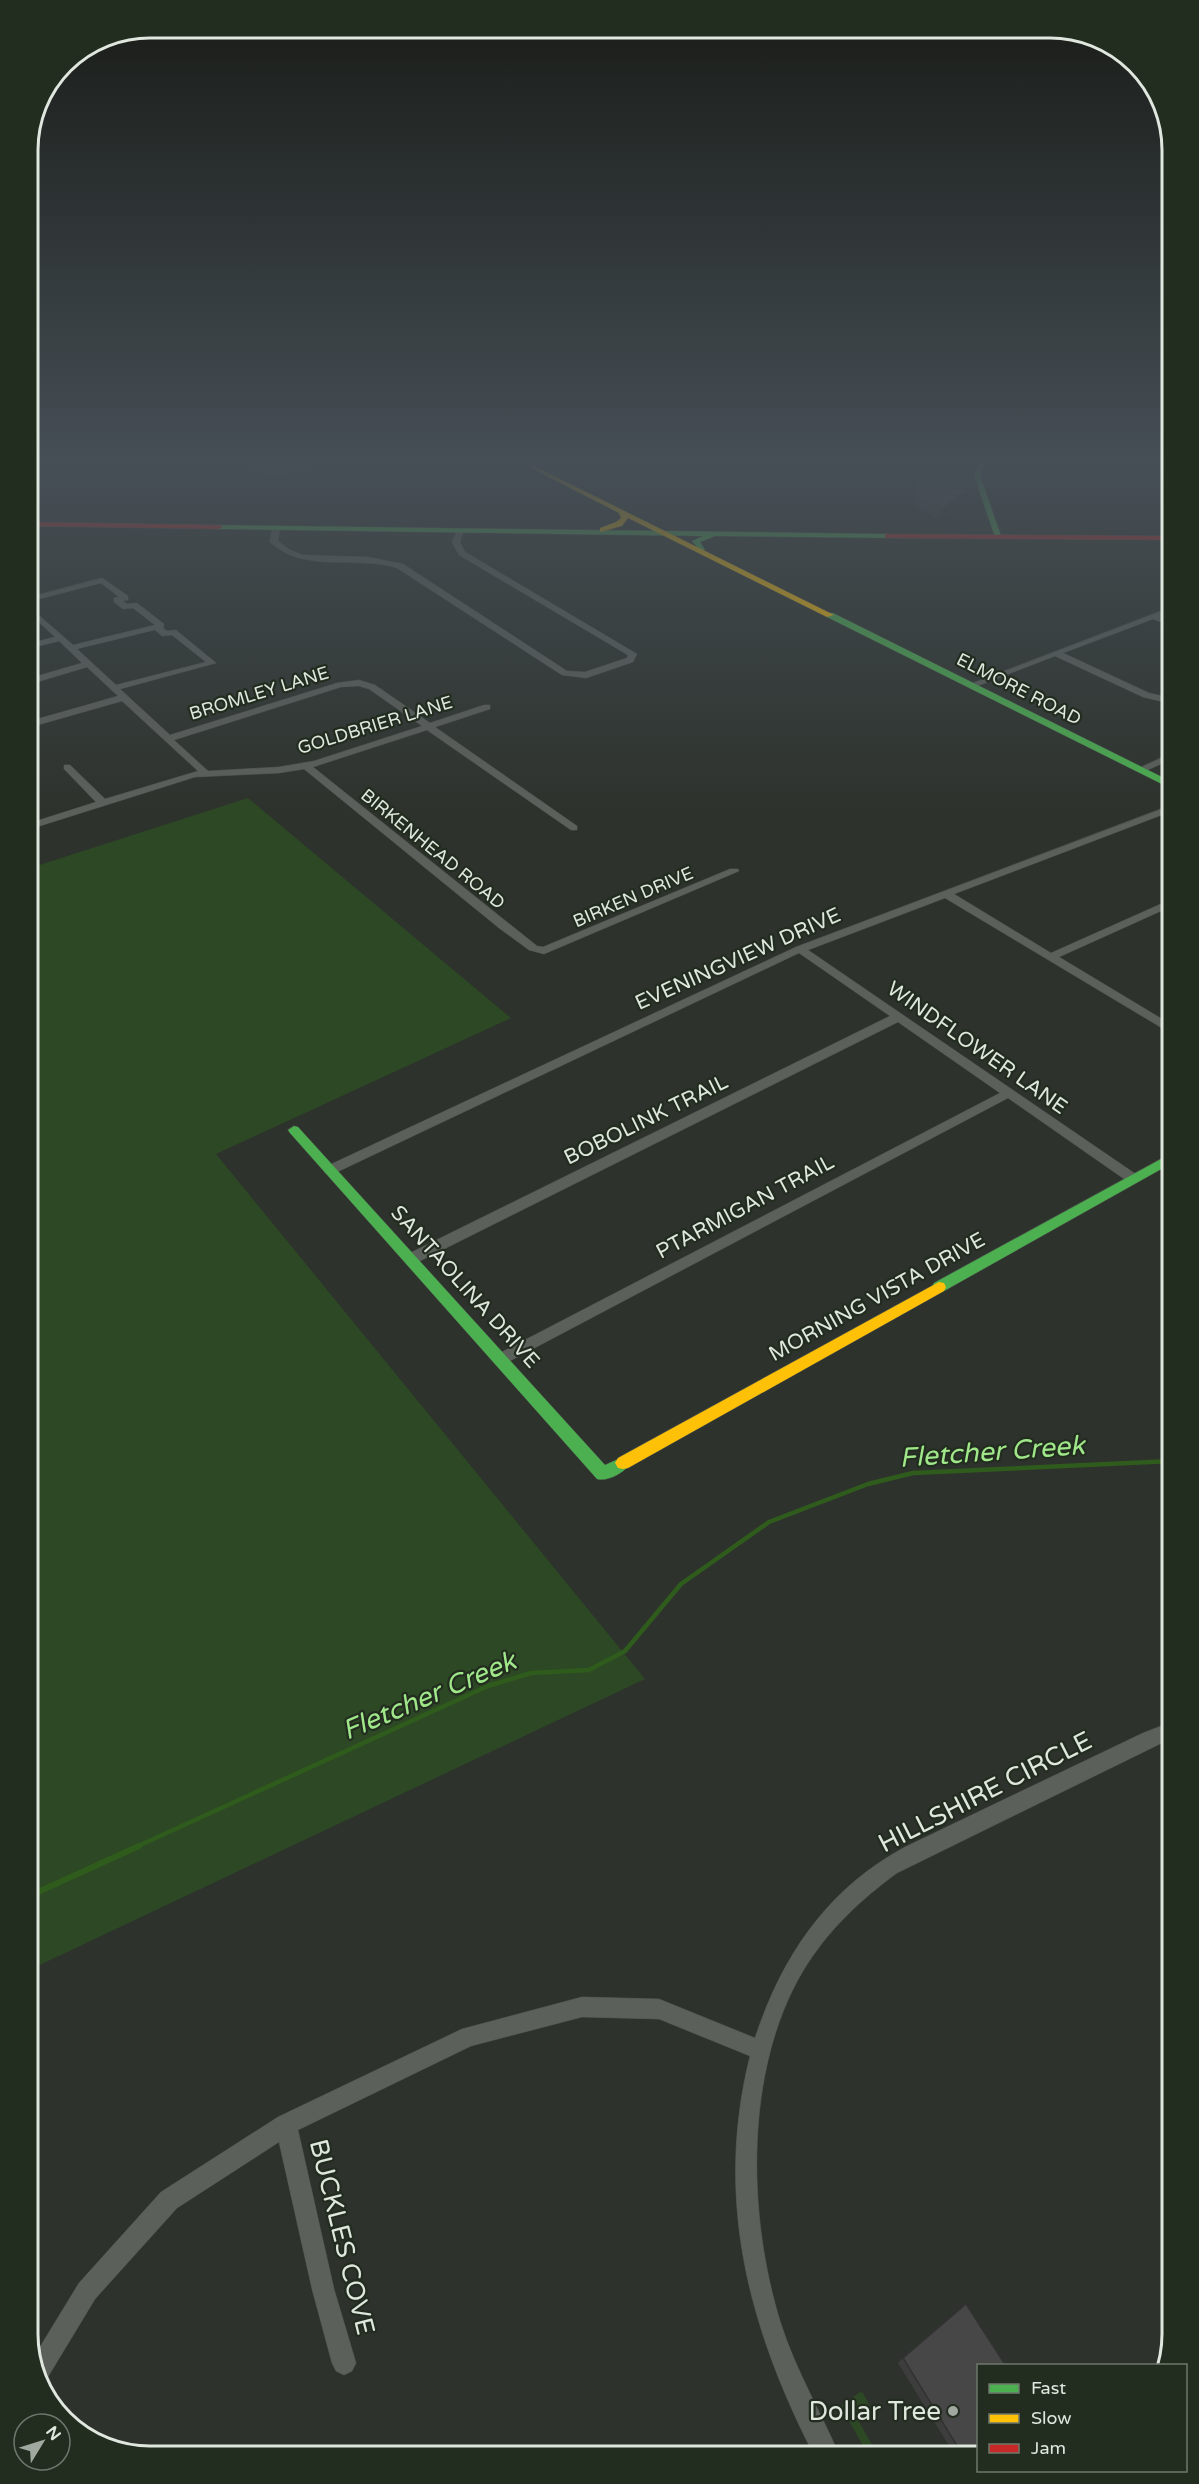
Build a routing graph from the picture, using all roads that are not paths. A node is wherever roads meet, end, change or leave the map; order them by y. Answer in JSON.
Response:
{"nodes":[{"id":1,"x":99,"y":581,"type":"edge"},
{"id":2,"x":103,"y":581,"type":"edge"},
{"id":3,"x":423,"y":581,"type":"edge"},
{"id":4,"x":509,"y":581,"type":"edge"},
{"id":5,"x":763,"y":581,"type":"edge"},
{"id":6,"x":38,"y":597,"type":"edge"},
{"id":7,"x":1162,"y":612,"type":"edge"},
{"id":8,"x":1152,"y":616,"type":"junction"},
{"id":9,"x":38,"y":617,"type":"edge"},
{"id":10,"x":1162,"y":620,"type":"edge"},
{"id":11,"x":157,"y":627,"type":"junction"},
{"id":12,"x":61,"y":638,"type":"junction"},
{"id":13,"x":38,"y":644,"type":"edge"},
{"id":14,"x":72,"y":648,"type":"junction"},
{"id":15,"x":1055,"y":653,"type":"junction"},
{"id":16,"x":89,"y":664,"type":"junction"},
{"id":17,"x":38,"y":679,"type":"edge"},
{"id":18,"x":972,"y":685,"type":"junction"},
{"id":19,"x":115,"y":688,"type":"junction"},
{"id":20,"x":124,"y":697,"type":"junction"},
{"id":21,"x":1162,"y":699,"type":"edge"},
{"id":22,"x":487,"y":707,"type":"dead end"},
{"id":23,"x":38,"y":722,"type":"edge"},
{"id":24,"x":429,"y":727,"type":"junction"},
{"id":25,"x":170,"y":738,"type":"junction"},
{"id":26,"x":1162,"y":760,"type":"edge"},
{"id":27,"x":306,"y":766,"type":"junction"},
{"id":28,"x":67,"y":767,"type":"dead end"},
{"id":29,"x":1140,"y":770,"type":"junction"},
{"id":30,"x":204,"y":772,"type":"junction"},
{"id":31,"x":1162,"y":781,"type":"edge"},
{"id":32,"x":102,"y":802,"type":"junction"},
{"id":33,"x":1162,"y":812,"type":"edge"},
{"id":34,"x":38,"y":823,"type":"edge"},
{"id":35,"x":574,"y":828,"type":"dead end"},
{"id":36,"x":735,"y":871,"type":"dead end"},
{"id":37,"x":946,"y":894,"type":"junction"},
{"id":38,"x":1162,"y":907,"type":"edge"},
{"id":39,"x":800,"y":949,"type":"junction"},
{"id":40,"x":544,"y":951,"type":"joint"},
{"id":41,"x":1051,"y":957,"type":"junction"},
{"id":42,"x":898,"y":1017,"type":"junction"},
{"id":43,"x":1160,"y":1023,"type":"edge"},
{"id":44,"x":1009,"y":1093,"type":"junction"},
{"id":45,"x":294,"y":1130,"type":"dead end"},
{"id":46,"x":1162,"y":1162,"type":"edge"},
{"id":47,"x":330,"y":1170,"type":"junction"},
{"id":48,"x":1132,"y":1178,"type":"junction"},
{"id":49,"x":411,"y":1259,"type":"junction"},
{"id":50,"x":501,"y":1359,"type":"junction"},
{"id":51,"x":603,"y":1474,"type":"joint"},
{"id":52,"x":1162,"y":1734,"type":"edge"},
{"id":53,"x":762,"y":2051,"type":"junction"},
{"id":54,"x":286,"y":2125,"type":"junction"},
{"id":55,"x":344,"y":2363,"type":"dead end"},
{"id":56,"x":42,"y":2365,"type":"edge"},
{"id":57,"x":822,"y":2446,"type":"edge"}],
"edges":[{"from":1,"to":6,"type":"street"},
{"from":2,"to":11,"type":"street"},
{"from":3,"to":4,"type":"street"},
{"from":5,"to":18,"type":"street","name":"ELMORE ROAD"},
{"from":7,"to":8,"type":"street"},
{"from":8,"to":10,"type":"street"},
{"from":8,"to":15,"type":"street"},
{"from":9,"to":12,"type":"street"},
{"from":11,"to":14,"type":"street"},
{"from":11,"to":19,"type":"street"},
{"from":12,"to":13,"type":"street"},
{"from":12,"to":14,"type":"street"},
{"from":14,"to":16,"type":"street"},
{"from":15,"to":18,"type":"street"},
{"from":15,"to":21,"type":"street"},
{"from":16,"to":17,"type":"street"},
{"from":16,"to":19,"type":"street"},
{"from":18,"to":29,"type":"street","name":"ELMORE ROAD"},
{"from":19,"to":20,"type":"street"},
{"from":20,"to":23,"type":"street"},
{"from":20,"to":25,"type":"street"},
{"from":22,"to":24,"type":"street","name":"GOLDBRIER LANE"},
{"from":24,"to":25,"type":"street","name":"BROMLEY LANE"},
{"from":24,"to":27,"type":"street","name":"GOLDBRIER LANE"},
{"from":24,"to":35,"type":"street"},
{"from":25,"to":30,"type":"street"},
{"from":26,"to":29,"type":"street"},
{"from":27,"to":30,"type":"street","name":"GOLDBRIER LANE"},
{"from":27,"to":40,"type":"street","name":"BIRKENHEAD ROAD"},
{"from":28,"to":32,"type":"street"},
{"from":29,"to":31,"type":"street","name":"ELMORE ROAD"},
{"from":30,"to":32,"type":"street","name":"GOLDBRIER LANE"},
{"from":32,"to":34,"type":"street","name":"GOLDBRIER LANE"},
{"from":33,"to":37,"type":"street","name":"EVENINGVIEW DRIVE"},
{"from":36,"to":40,"type":"street","name":"BIRKEN DRIVE"},
{"from":37,"to":39,"type":"street","name":"EVENINGVIEW DRIVE"},
{"from":37,"to":41,"type":"street"},
{"from":38,"to":41,"type":"street"},
{"from":39,"to":42,"type":"street","name":"WINDFLOWER LANE"},
{"from":39,"to":47,"type":"street","name":"EVENINGVIEW DRIVE"},
{"from":41,"to":43,"type":"street"},
{"from":42,"to":44,"type":"street","name":"WINDFLOWER LANE"},
{"from":42,"to":49,"type":"street","name":"BOBOLINK TRAIL"},
{"from":44,"to":48,"type":"street","name":"WINDFLOWER LANE"},
{"from":44,"to":50,"type":"street","name":"PTARMIGAN TRAIL"},
{"from":45,"to":47,"type":"street","name":"SANTAOLINA DRIVE"},
{"from":46,"to":48,"type":"street","name":"MORNING VISTA DRIVE"},
{"from":47,"to":49,"type":"street","name":"SANTAOLINA DRIVE"},
{"from":48,"to":51,"type":"street","name":"MORNING VISTA DRIVE"},
{"from":49,"to":50,"type":"street","name":"SANTAOLINA DRIVE"},
{"from":50,"to":51,"type":"street","name":"SANTAOLINA DRIVE"},
{"from":52,"to":53,"type":"street","name":"HILLSHIRE CIRCLE"},
{"from":53,"to":54,"type":"street"},
{"from":53,"to":57,"type":"street","name":"HILLSHIRE CIRCLE"},
{"from":54,"to":55,"type":"street","name":"BUCKLES COVE"},
{"from":54,"to":56,"type":"street"}]}
